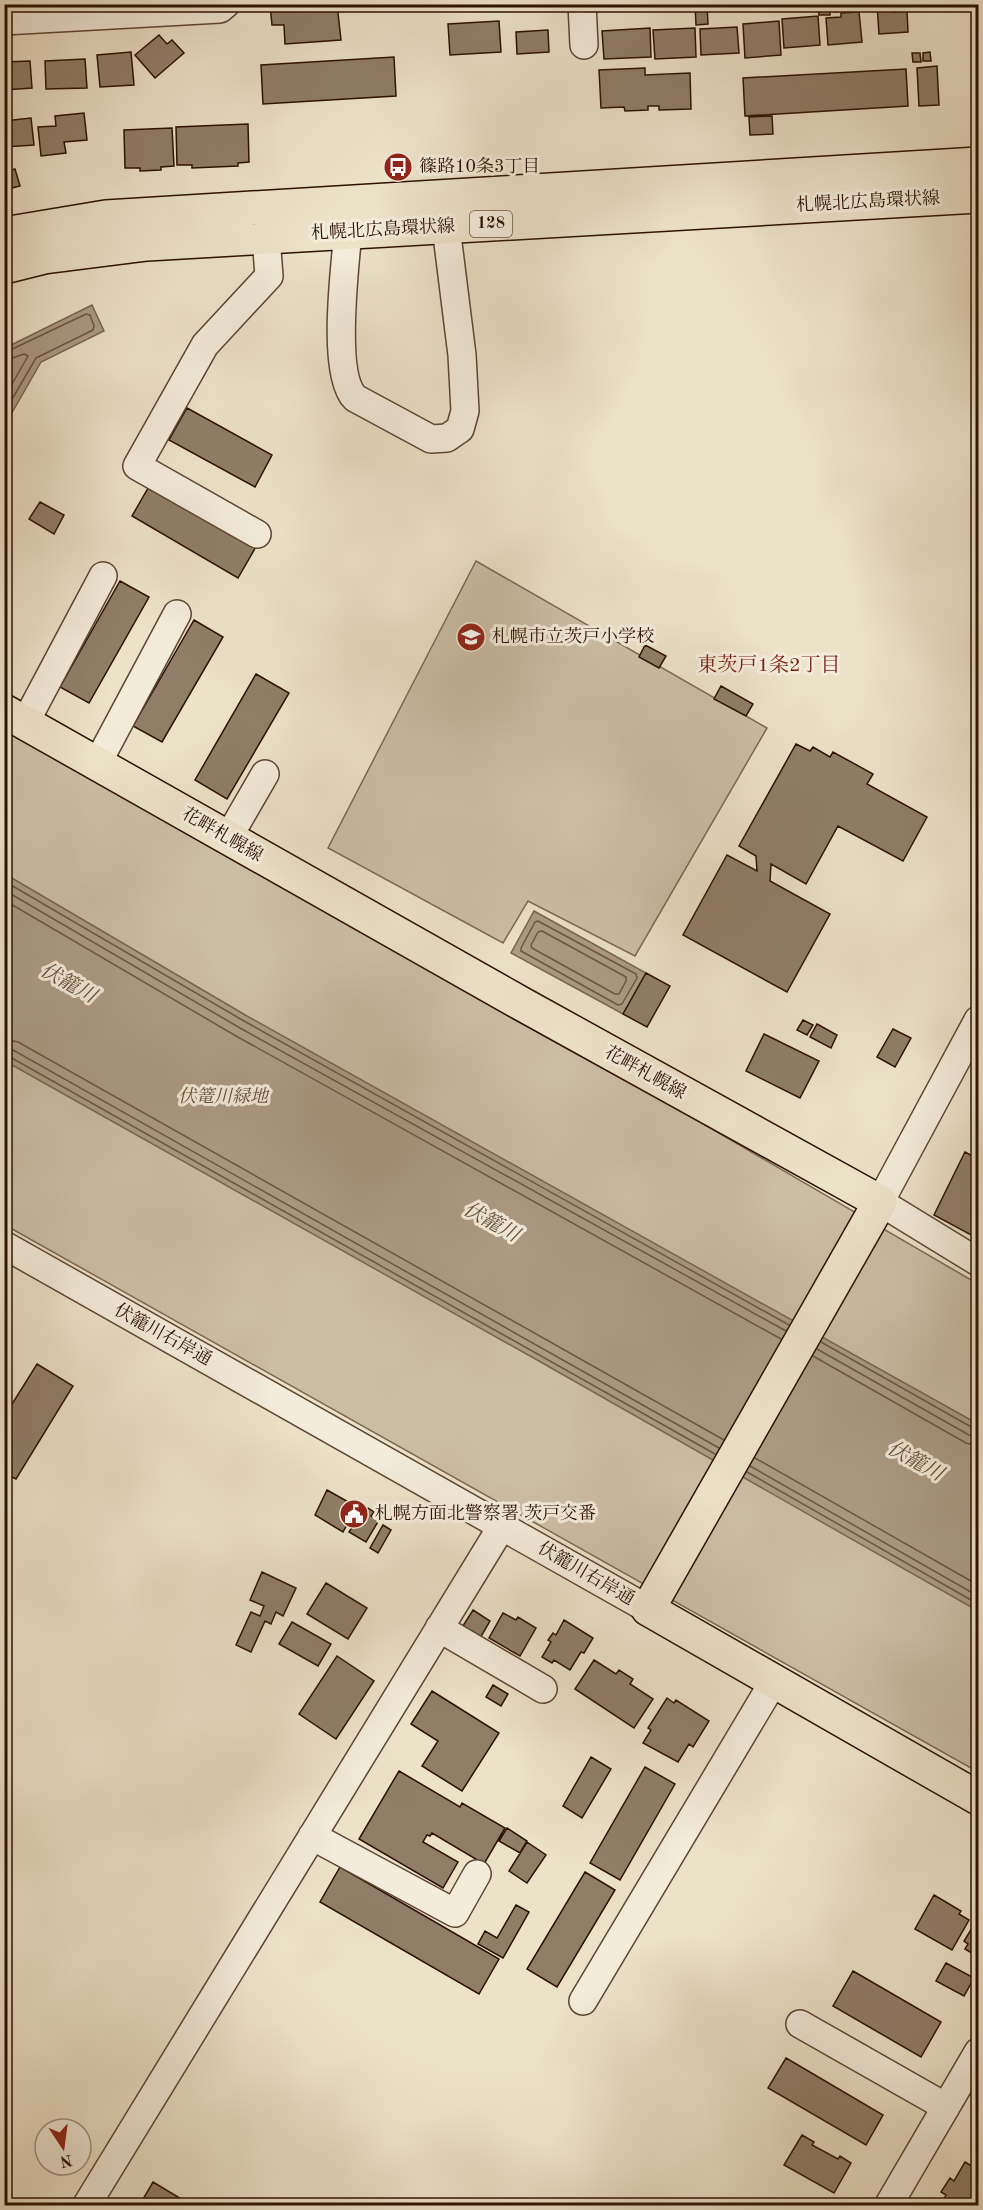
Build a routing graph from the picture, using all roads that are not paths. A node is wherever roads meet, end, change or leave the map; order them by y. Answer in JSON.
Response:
{"nodes":[{"id":1,"x":226,"y":4,"type":"edge"},
{"id":2,"x":582,"y":4,"type":"edge"},
{"id":3,"x":4,"y":21,"type":"edge"},
{"id":4,"x":584,"y":45,"type":"dead end"},
{"id":5,"x":978,"y":164,"type":"edge"},
{"id":6,"x":978,"y":196,"type":"edge"},
{"id":7,"x":446,"y":226,"type":"junction"},
{"id":8,"x":348,"y":232,"type":"junction"},
{"id":9,"x":4,"y":234,"type":"edge"},
{"id":10,"x":266,"y":237,"type":"junction"},
{"id":11,"x":4,"y":267,"type":"edge"},
{"id":12,"x":257,"y":534,"type":"dead end"},
{"id":13,"x":103,"y":576,"type":"dead end"},
{"id":14,"x":177,"y":614,"type":"dead end"},
{"id":15,"x":15,"y":717,"type":"edge"},
{"id":16,"x":97,"y":764,"type":"junction"},
{"id":17,"x":265,"y":774,"type":"dead end"},
{"id":18,"x":228,"y":838,"type":"junction"},
{"id":19,"x":978,"y":1020,"type":"edge"},
{"id":20,"x":880,"y":1202,"type":"junction"},
{"id":21,"x":4,"y":1245,"type":"edge"},
{"id":22,"x":978,"y":1262,"type":"edge"},
{"id":23,"x":502,"y":1526,"type":"junction"},
{"id":24,"x":648,"y":1609,"type":"junction"},
{"id":25,"x":439,"y":1628,"type":"junction"},
{"id":26,"x":774,"y":1681,"type":"junction"},
{"id":27,"x":543,"y":1689,"type":"dead end"},
{"id":28,"x":978,"y":1798,"type":"edge"},
{"id":29,"x":312,"y":1836,"type":"junction"},
{"id":30,"x":477,"y":1874,"type":"dead end"},
{"id":31,"x":583,"y":2001,"type":"dead end"},
{"id":32,"x":800,"y":2024,"type":"dead end"},
{"id":33,"x":974,"y":2070,"type":"edge"},
{"id":34,"x":946,"y":2107,"type":"junction"},
{"id":35,"x":892,"y":2204,"type":"edge"},
{"id":36,"x":86,"y":2205,"type":"edge"}],
"edges":[{"from":1,"to":3,"type":"street"},
{"from":2,"to":4,"type":"street"},
{"from":5,"to":9,"type":"main road","name":"札幌北広島環状線","number":"128"},
{"from":6,"to":7,"type":"main road","name":"札幌北広島環状線","number":"128"},
{"from":7,"to":8,"type":"main road","name":"札幌北広島環状線","number":"128"},
{"from":7,"to":8,"type":"street"},
{"from":8,"to":10,"type":"main road","name":"札幌北広島環状線","number":"128"},
{"from":10,"to":11,"type":"main road","name":"札幌北広島環状線","number":"128"},
{"from":10,"to":12,"type":"street"},
{"from":13,"to":15,"type":"street"},
{"from":14,"to":16,"type":"street"},
{"from":15,"to":16,"type":"main road","name":"花畔札幌線"},
{"from":16,"to":18,"type":"main road","name":"花畔札幌線"},
{"from":17,"to":18,"type":"street"},
{"from":18,"to":20,"type":"main road","name":"花畔札幌線"},
{"from":19,"to":20,"type":"street"},
{"from":20,"to":22,"type":"street"},
{"from":20,"to":24,"type":"main road"},
{"from":21,"to":23,"type":"street","name":"伏籠川右岸通"},
{"from":23,"to":24,"type":"street","name":"伏籠川右岸通"},
{"from":23,"to":25,"type":"street"},
{"from":24,"to":26,"type":"main road","name":"伏籠川右岸通"},
{"from":25,"to":27,"type":"street"},
{"from":25,"to":29,"type":"street"},
{"from":26,"to":28,"type":"main road","name":"伏籠川右岸通"},
{"from":26,"to":31,"type":"street"},
{"from":29,"to":30,"type":"street"},
{"from":29,"to":36,"type":"street"},
{"from":32,"to":34,"type":"street"},
{"from":33,"to":34,"type":"street"},
{"from":34,"to":35,"type":"street"}]}
